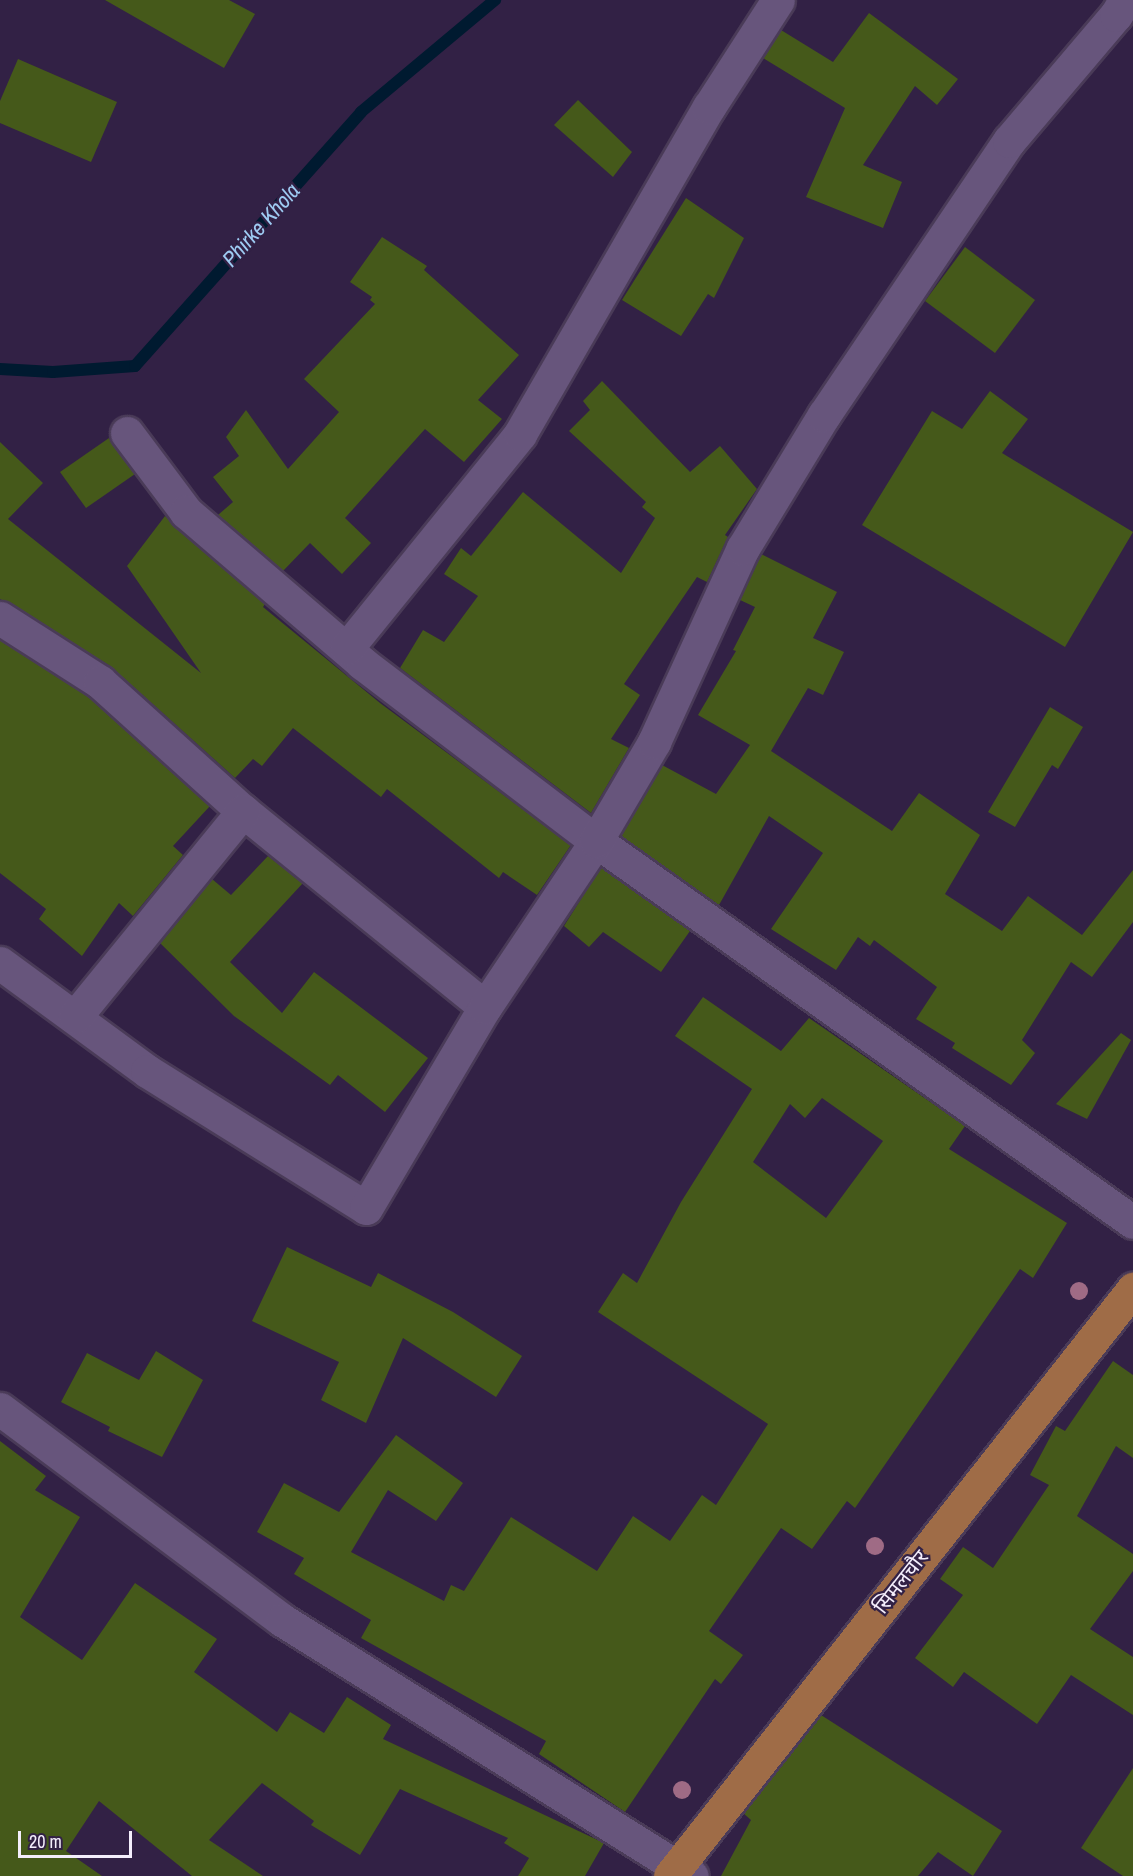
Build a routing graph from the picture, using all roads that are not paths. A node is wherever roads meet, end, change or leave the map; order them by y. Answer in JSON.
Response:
{"nodes":[{"id":1,"x":778,"y":0,"type":"edge"},
{"id":2,"x":1125,"y":14,"type":"edge"},
{"id":3,"x":127,"y":433,"type":"dead end"},
{"id":4,"x":0,"y":618,"type":"edge"},
{"id":5,"x":347,"y":648,"type":"junction"},
{"id":6,"x":243,"y":811,"type":"junction"},
{"id":7,"x":596,"y":841,"type":"junction"},
{"id":8,"x":0,"y":963,"type":"edge"},
{"id":9,"x":485,"y":1007,"type":"junction"},
{"id":10,"x":75,"y":1017,"type":"junction"},
{"id":11,"x":1133,"y":1222,"type":"edge"},
{"id":12,"x":1133,"y":1289,"type":"edge"},
{"id":13,"x":0,"y":1409,"type":"edge"},
{"id":14,"x":679,"y":1873,"type":"edge"}],
"edges":[{"from":1,"to":5,"type":"street"},
{"from":2,"to":7,"type":"street"},
{"from":3,"to":5,"type":"street"},
{"from":4,"to":6,"type":"street"},
{"from":5,"to":7,"type":"street"},
{"from":6,"to":9,"type":"street"},
{"from":6,"to":10,"type":"street"},
{"from":7,"to":9,"type":"street"},
{"from":7,"to":11,"type":"street"},
{"from":8,"to":10,"type":"street"},
{"from":9,"to":10,"type":"street"},
{"from":12,"to":14,"type":"main road","name":"सिमलचौर"},
{"from":13,"to":14,"type":"street"}]}
